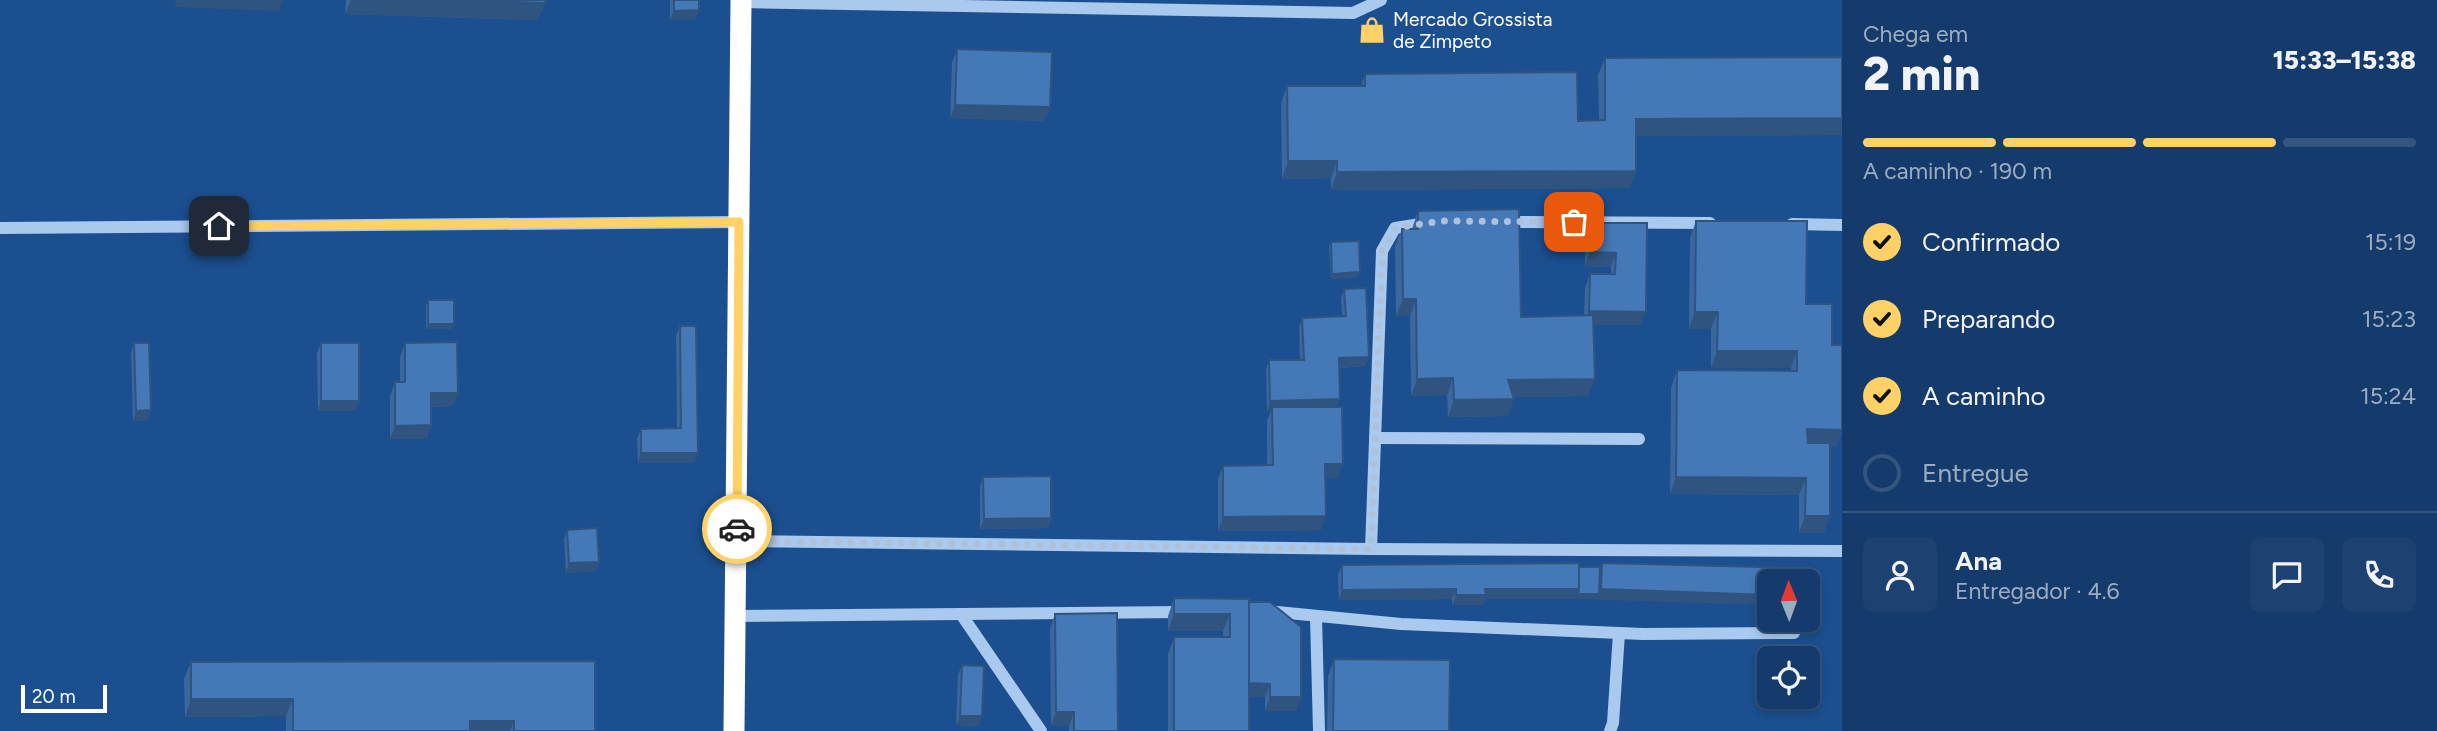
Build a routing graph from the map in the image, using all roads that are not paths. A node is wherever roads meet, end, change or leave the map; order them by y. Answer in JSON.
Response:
{"nodes":[{"id":1,"x":1381,"y":0,"type":"edge"},
{"id":2,"x":741,"y":1,"type":"edge"},
{"id":3,"x":1442,"y":221,"type":"edge"},
{"id":4,"x":739,"y":222,"type":"junction"},
{"id":5,"x":1496,"y":222,"type":"edge"},
{"id":6,"x":1730,"y":223,"type":"edge"},
{"id":7,"x":1784,"y":223,"type":"edge"},
{"id":8,"x":1841,"y":223,"type":"edge"},
{"id":9,"x":0,"y":228,"type":"edge"},
{"id":10,"x":1376,"y":438,"type":"junction"},
{"id":11,"x":1639,"y":439,"type":"dead end"},
{"id":12,"x":737,"y":541,"type":"junction"},
{"id":13,"x":1371,"y":549,"type":"junction"},
{"id":14,"x":1842,"y":551,"type":"edge"},
{"id":15,"x":1258,"y":611,"type":"edge"},
{"id":16,"x":1191,"y":612,"type":"edge"},
{"id":17,"x":961,"y":614,"type":"junction"},
{"id":18,"x":736,"y":616,"type":"junction"},
{"id":19,"x":1316,"y":617,"type":"junction"},
{"id":20,"x":1619,"y":633,"type":"junction"},
{"id":21,"x":1794,"y":633,"type":"dead end"},
{"id":22,"x":734,"y":731,"type":"edge"},
{"id":23,"x":1041,"y":731,"type":"edge"},
{"id":24,"x":1319,"y":731,"type":"edge"},
{"id":25,"x":1610,"y":731,"type":"edge"}],
"edges":[{"from":1,"to":2,"type":"street"},
{"from":2,"to":4,"type":"highway"},
{"from":3,"to":10,"type":"street"},
{"from":4,"to":9,"type":"street"},
{"from":4,"to":12,"type":"highway"},
{"from":5,"to":6,"type":"street"},
{"from":7,"to":8,"type":"street"},
{"from":10,"to":11,"type":"street"},
{"from":10,"to":13,"type":"street"},
{"from":12,"to":13,"type":"street"},
{"from":12,"to":18,"type":"highway"},
{"from":13,"to":14,"type":"street"},
{"from":15,"to":19,"type":"street"},
{"from":16,"to":17,"type":"street"},
{"from":17,"to":18,"type":"street"},
{"from":17,"to":23,"type":"street"},
{"from":18,"to":22,"type":"highway"},
{"from":19,"to":20,"type":"street"},
{"from":19,"to":24,"type":"street"},
{"from":20,"to":21,"type":"street"},
{"from":20,"to":25,"type":"street"}]}
